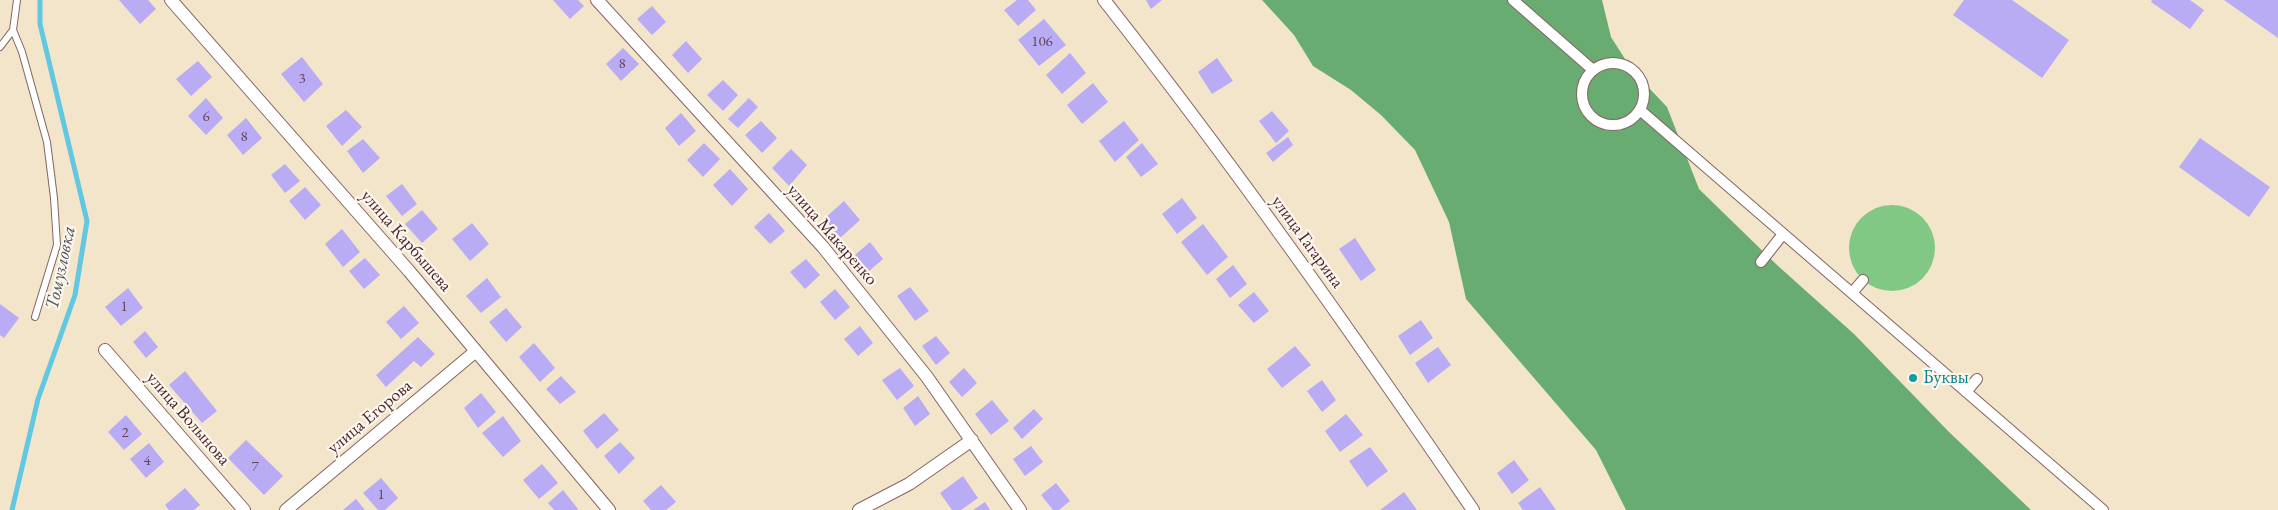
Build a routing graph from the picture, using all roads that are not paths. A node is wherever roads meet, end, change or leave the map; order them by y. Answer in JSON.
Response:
{"nodes":[{"id":1,"x":17,"y":0,"type":"edge"},
{"id":2,"x":171,"y":0,"type":"edge"},
{"id":3,"x":597,"y":0,"type":"edge"},
{"id":4,"x":1104,"y":0,"type":"edge"},
{"id":5,"x":1513,"y":0,"type":"edge"},
{"id":6,"x":13,"y":30,"type":"junction"},
{"id":7,"x":0,"y":47,"type":"edge"},
{"id":8,"x":1593,"y":70,"type":"junction"},
{"id":9,"x":1640,"y":110,"type":"junction"},
{"id":10,"x":1783,"y":234,"type":"junction"},
{"id":11,"x":1761,"y":262,"type":"dead end"},
{"id":12,"x":1863,"y":280,"type":"dead end"},
{"id":13,"x":1852,"y":293,"type":"junction"},
{"id":14,"x":35,"y":318,"type":"dead end"},
{"id":15,"x":105,"y":350,"type":"dead end"},
{"id":16,"x":476,"y":351,"type":"junction"},
{"id":17,"x":1977,"y":379,"type":"dead end"},
{"id":18,"x":1966,"y":392,"type":"junction"},
{"id":19,"x":972,"y":440,"type":"junction"},
{"id":20,"x":244,"y":510,"type":"edge"},
{"id":21,"x":286,"y":510,"type":"edge"},
{"id":22,"x":610,"y":510,"type":"edge"},
{"id":23,"x":859,"y":510,"type":"edge"},
{"id":24,"x":1020,"y":510,"type":"edge"},
{"id":25,"x":1473,"y":510,"type":"edge"},
{"id":26,"x":2102,"y":510,"type":"edge"}],
"edges":[{"from":1,"to":6,"type":"lane"},
{"from":2,"to":16,"type":"street","name":"улица Карбышева"},
{"from":3,"to":19,"type":"street","name":"улица Макаренко"},
{"from":4,"to":25,"type":"street","name":"улица Гагарина"},
{"from":5,"to":8,"type":"street"},
{"from":6,"to":7,"type":"lane"},
{"from":6,"to":14,"type":"lane"},
{"from":8,"to":9,"type":"street"},
{"from":8,"to":9,"type":"street"},
{"from":9,"to":10,"type":"street"},
{"from":10,"to":11,"type":"street"},
{"from":10,"to":13,"type":"street"},
{"from":12,"to":13,"type":"street"},
{"from":13,"to":18,"type":"street"},
{"from":15,"to":20,"type":"street","name":"улица Волынова"},
{"from":16,"to":21,"type":"street","name":"улица Егорова"},
{"from":16,"to":22,"type":"street","name":"улица Карбышева"},
{"from":17,"to":18,"type":"street"},
{"from":18,"to":26,"type":"street"},
{"from":19,"to":23,"type":"street"},
{"from":19,"to":24,"type":"street","name":"улица Макаренко"}]}
